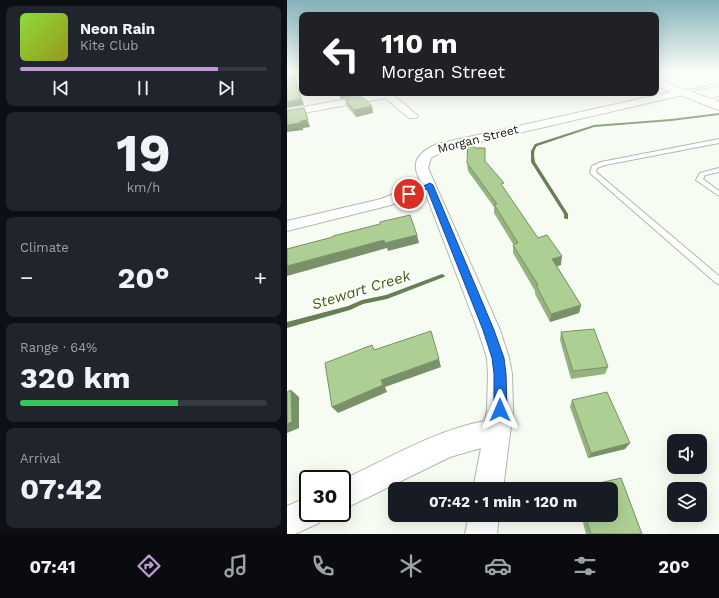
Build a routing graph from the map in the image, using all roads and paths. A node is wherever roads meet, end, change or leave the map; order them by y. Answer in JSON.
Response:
{"nodes":[{"id":1,"x":371,"y":97,"type":"edge"},
{"id":2,"x":390,"y":97,"type":"edge"},
{"id":3,"x":662,"y":97,"type":"edge"},
{"id":4,"x":702,"y":97,"type":"edge"},
{"id":5,"x":713,"y":100,"type":"edge"},
{"id":6,"x":719,"y":106,"type":"edge"},
{"id":7,"x":287,"y":113,"type":"edge"},
{"id":8,"x":413,"y":116,"type":"dead end"},
{"id":9,"x":719,"y":141,"type":"edge"},
{"id":10,"x":719,"y":170,"type":"edge"},
{"id":11,"x":430,"y":185,"type":"junction"},
{"id":12,"x":719,"y":194,"type":"edge"},
{"id":13,"x":287,"y":226,"type":"edge"},
{"id":14,"x":719,"y":280,"type":"edge"},
{"id":15,"x":497,"y":433,"type":"junction"},
{"id":16,"x":489,"y":482,"type":"edge"},
{"id":17,"x":351,"y":491,"type":"edge"},
{"id":18,"x":299,"y":516,"type":"edge"},
{"id":19,"x":287,"y":522,"type":"edge"},
{"id":20,"x":483,"y":522,"type":"edge"},
{"id":21,"x":481,"y":534,"type":"edge"}],
"edges":[{"from":1,"to":7,"type":"street"},
{"from":2,"to":8,"type":"street"},
{"from":3,"to":11,"type":"street","name":"Morgan Street"},
{"from":4,"to":5,"type":"street"},
{"from":5,"to":6,"type":"street"},
{"from":9,"to":14,"type":"lane"},
{"from":10,"to":12,"type":"lane"},
{"from":11,"to":13,"type":"street"},
{"from":11,"to":15,"type":"street"},
{"from":15,"to":16,"type":"street"},
{"from":15,"to":17,"type":"street"},
{"from":18,"to":19,"type":"street"},
{"from":20,"to":21,"type":"street"}]}
